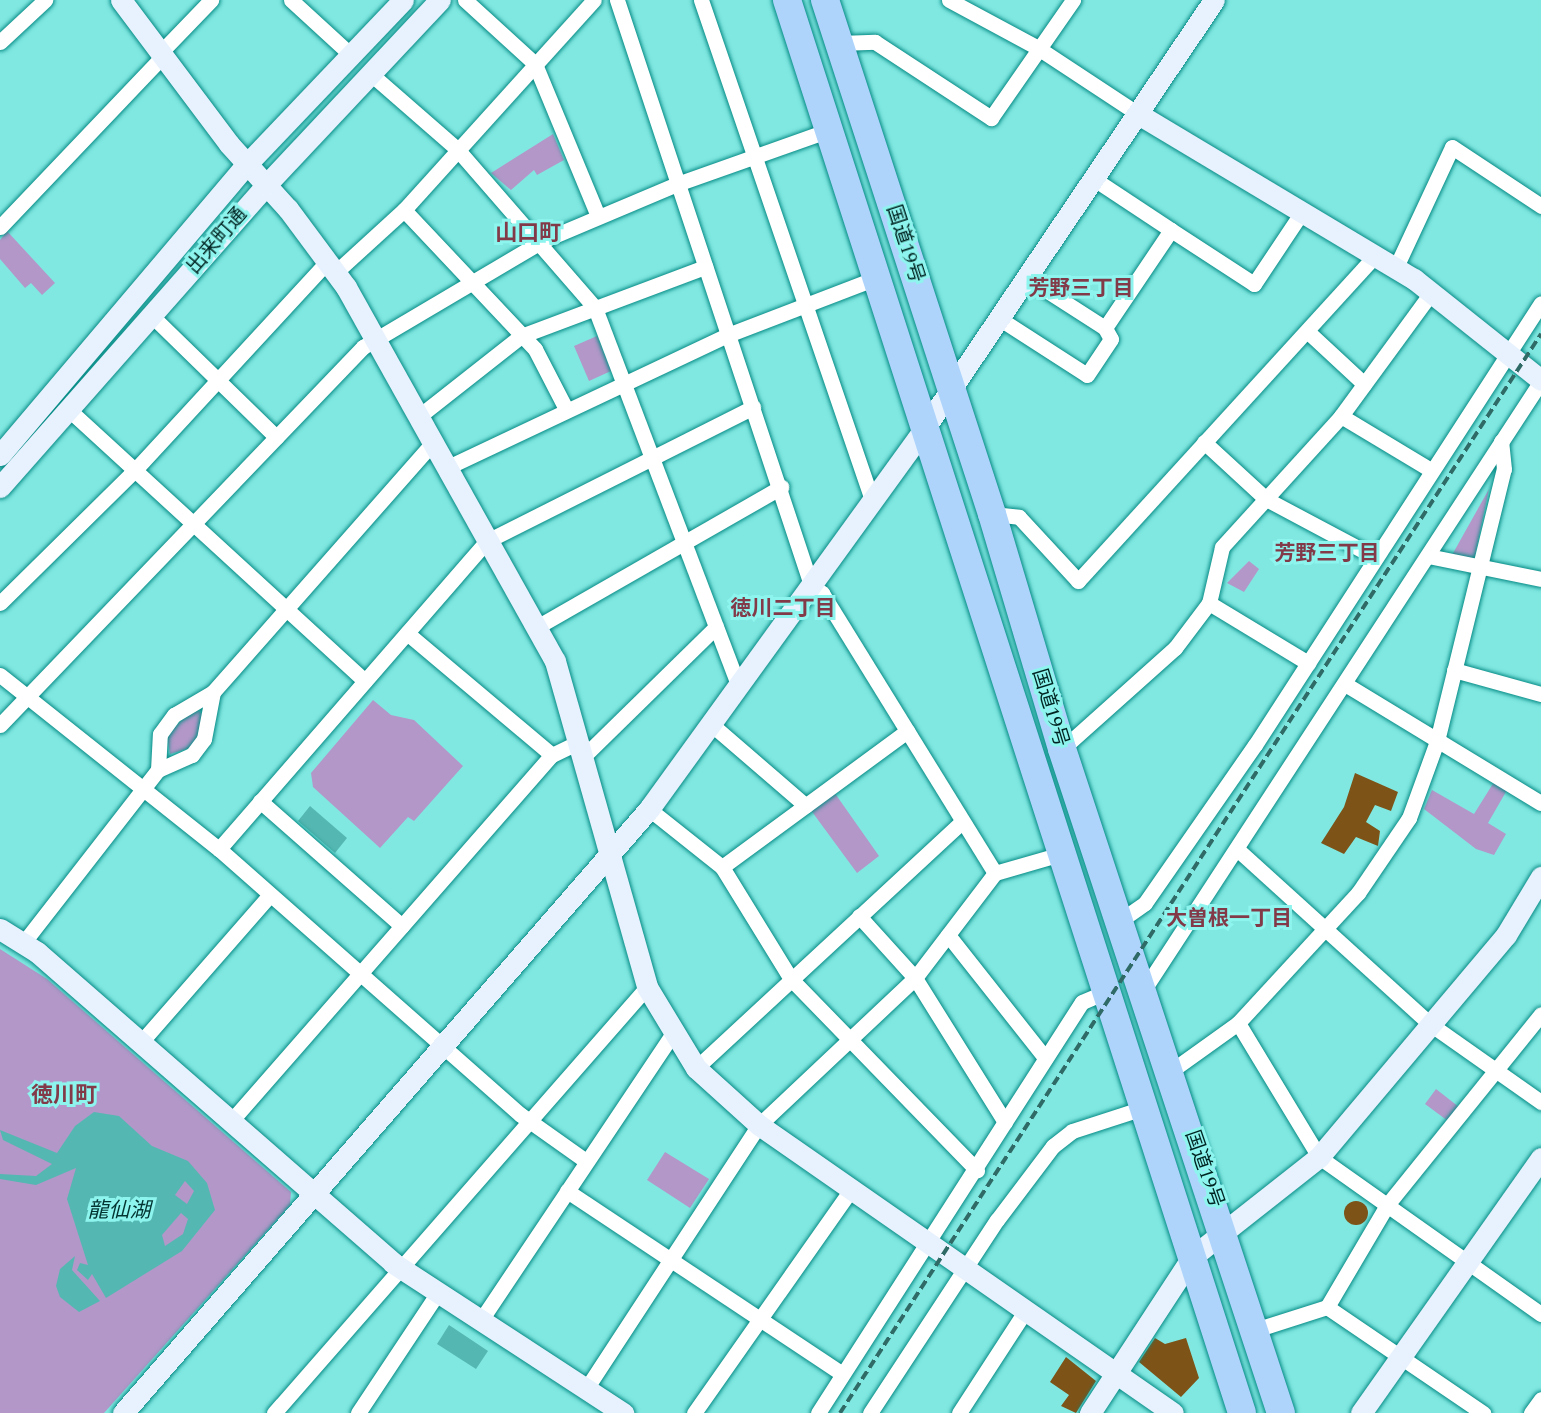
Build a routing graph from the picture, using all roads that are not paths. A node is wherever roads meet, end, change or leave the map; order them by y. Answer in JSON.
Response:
{"nodes":[{"id":1,"x":45,"y":0,"type":"edge"},
{"id":2,"x":121,"y":0,"type":"edge"},
{"id":3,"x":211,"y":0,"type":"edge"},
{"id":4,"x":291,"y":0,"type":"edge"},
{"id":5,"x":403,"y":0,"type":"edge"},
{"id":6,"x":440,"y":0,"type":"edge"},
{"id":7,"x":465,"y":0,"type":"edge"},
{"id":8,"x":594,"y":0,"type":"edge"},
{"id":9,"x":617,"y":0,"type":"edge"},
{"id":10,"x":701,"y":0,"type":"edge"},
{"id":11,"x":787,"y":0,"type":"edge"},
{"id":12,"x":825,"y":0,"type":"edge"},
{"id":13,"x":950,"y":0,"type":"edge"},
{"id":14,"x":1073,"y":0,"type":"edge"},
{"id":15,"x":1214,"y":0,"type":"edge"},
{"id":16,"x":0,"y":42,"type":"edge"},
{"id":17,"x":839,"y":43,"type":"junction"},
{"id":18,"x":1038,"y":48,"type":"junction"},
{"id":19,"x":351,"y":54,"type":"junction"},
{"id":20,"x":161,"y":55,"type":"junction"},
{"id":21,"x":535,"y":64,"type":"junction"},
{"id":22,"x":371,"y":74,"type":"junction"},
{"id":23,"x":1138,"y":114,"type":"junction"},
{"id":24,"x":827,"y":131,"type":"junction"},
{"id":25,"x":457,"y":149,"type":"junction"},
{"id":26,"x":753,"y":156,"type":"junction"},
{"id":27,"x":247,"y":164,"type":"junction"},
{"id":28,"x":1094,"y":179,"type":"junction"},
{"id":29,"x":677,"y":184,"type":"junction"},
{"id":30,"x":266,"y":185,"type":"junction"},
{"id":31,"x":1541,"y":206,"type":"edge"},
{"id":32,"x":404,"y":210,"type":"junction"},
{"id":33,"x":1302,"y":212,"type":"junction"},
{"id":34,"x":598,"y":216,"type":"junction"},
{"id":35,"x":0,"y":227,"type":"edge"},
{"id":36,"x":1170,"y":230,"type":"junction"},
{"id":37,"x":542,"y":241,"type":"junction"},
{"id":38,"x":1375,"y":256,"type":"junction"},
{"id":39,"x":332,"y":267,"type":"junction"},
{"id":40,"x":705,"y":267,"type":"junction"},
{"id":41,"x":1396,"y":267,"type":"junction"},
{"id":42,"x":876,"y":278,"type":"junction"},
{"id":43,"x":1027,"y":278,"type":"junction"},
{"id":44,"x":472,"y":283,"type":"junction"},
{"id":45,"x":1431,"y":293,"type":"junction"},
{"id":46,"x":1541,"y":303,"type":"edge"},
{"id":47,"x":804,"y":304,"type":"junction"},
{"id":48,"x":595,"y":308,"type":"junction"},
{"id":49,"x":151,"y":315,"type":"junction"},
{"id":50,"x":1000,"y":319,"type":"junction"},
{"id":51,"x":1105,"y":328,"type":"junction"},
{"id":52,"x":1307,"y":331,"type":"junction"},
{"id":53,"x":730,"y":334,"type":"junction"},
{"id":54,"x":521,"y":336,"type":"junction"},
{"id":55,"x":375,"y":340,"type":"junction"},
{"id":56,"x":1508,"y":354,"type":"junction"},
{"id":57,"x":217,"y":379,"type":"junction"},
{"id":58,"x":1541,"y":381,"type":"edge"},
{"id":59,"x":625,"y":382,"type":"junction"},
{"id":60,"x":1364,"y":384,"type":"junction"},
{"id":61,"x":951,"y":387,"type":"junction"},
{"id":62,"x":565,"y":407,"type":"junction"},
{"id":63,"x":753,"y":407,"type":"junction"},
{"id":64,"x":67,"y":408,"type":"junction"},
{"id":65,"x":1341,"y":416,"type":"junction"},
{"id":66,"x":418,"y":417,"type":"junction"},
{"id":67,"x":922,"y":432,"type":"junction"},
{"id":68,"x":276,"y":437,"type":"junction"},
{"id":69,"x":1501,"y":441,"type":"junction"},
{"id":70,"x":1204,"y":442,"type":"junction"},
{"id":71,"x":432,"y":444,"type":"junction"},
{"id":72,"x":2,"y":449,"type":"edge"},
{"id":73,"x":653,"y":456,"type":"junction"},
{"id":74,"x":448,"y":467,"type":"junction"},
{"id":75,"x":1431,"y":470,"type":"junction"},
{"id":76,"x":134,"y":471,"type":"junction"},
{"id":77,"x":781,"y":487,"type":"junction"},
{"id":78,"x":0,"y":488,"type":"edge"},
{"id":79,"x":1266,"y":499,"type":"junction"},
{"id":80,"x":872,"y":500,"type":"junction"},
{"id":81,"x":992,"y":514,"type":"junction"},
{"id":82,"x":194,"y":527,"type":"junction"},
{"id":83,"x":685,"y":541,"type":"junction"},
{"id":84,"x":487,"y":542,"type":"junction"},
{"id":85,"x":1373,"y":556,"type":"junction"},
{"id":86,"x":1428,"y":556,"type":"junction"},
{"id":87,"x":1479,"y":568,"type":"junction"},
{"id":88,"x":1541,"y":579,"type":"edge"},
{"id":89,"x":811,"y":585,"type":"junction"},
{"id":90,"x":0,"y":603,"type":"edge"},
{"id":91,"x":1209,"y":603,"type":"junction"},
{"id":92,"x":289,"y":609,"type":"junction"},
{"id":93,"x":716,"y":627,"type":"junction"},
{"id":94,"x":535,"y":628,"type":"junction"},
{"id":95,"x":407,"y":633,"type":"junction"},
{"id":96,"x":1308,"y":663,"type":"junction"},
{"id":97,"x":1454,"y":670,"type":"junction"},
{"id":98,"x":0,"y":675,"type":"edge"},
{"id":99,"x":365,"y":681,"type":"junction"},
{"id":100,"x":1345,"y":684,"type":"junction"},
{"id":101,"x":738,"y":685,"type":"junction"},
{"id":102,"x":213,"y":692,"type":"junction"},
{"id":103,"x":1541,"y":694,"type":"edge"},
{"id":104,"x":26,"y":696,"type":"junction"},
{"id":105,"x":711,"y":724,"type":"junction"},
{"id":106,"x":0,"y":725,"type":"edge"},
{"id":107,"x":907,"y":731,"type":"junction"},
{"id":108,"x":1437,"y":741,"type":"junction"},
{"id":109,"x":1062,"y":749,"type":"junction"},
{"id":110,"x":579,"y":751,"type":"junction"},
{"id":111,"x":552,"y":756,"type":"junction"},
{"id":112,"x":158,"y":770,"type":"junction"},
{"id":113,"x":145,"y":788,"type":"junction"},
{"id":114,"x":260,"y":801,"type":"junction"},
{"id":115,"x":1541,"y":803,"type":"edge"},
{"id":116,"x":806,"y":806,"type":"junction"},
{"id":117,"x":649,"y":809,"type":"junction"},
{"id":118,"x":962,"y":822,"type":"junction"},
{"id":119,"x":219,"y":849,"type":"junction"},
{"id":120,"x":1237,"y":849,"type":"junction"},
{"id":121,"x":1061,"y":854,"type":"junction"},
{"id":122,"x":609,"y":861,"type":"junction"},
{"id":123,"x":722,"y":867,"type":"junction"},
{"id":124,"x":995,"y":873,"type":"junction"},
{"id":125,"x":1539,"y":887,"type":"edge"},
{"id":126,"x":270,"y":895,"type":"junction"},
{"id":127,"x":860,"y":916,"type":"junction"},
{"id":128,"x":1121,"y":920,"type":"junction"},
{"id":129,"x":402,"y":926,"type":"junction"},
{"id":130,"x":0,"y":929,"type":"edge"},
{"id":131,"x":1325,"y":929,"type":"junction"},
{"id":132,"x":948,"y":935,"type":"junction"},
{"id":133,"x":24,"y":942,"type":"junction"},
{"id":134,"x":360,"y":974,"type":"junction"},
{"id":135,"x":915,"y":978,"type":"junction"},
{"id":136,"x":791,"y":979,"type":"junction"},
{"id":137,"x":647,"y":987,"type":"junction"},
{"id":138,"x":1143,"y":991,"type":"junction"},
{"id":139,"x":1106,"y":992,"type":"junction"},
{"id":140,"x":1541,"y":1014,"type":"edge"},
{"id":141,"x":1238,"y":1023,"type":"junction"},
{"id":142,"x":1430,"y":1024,"type":"junction"},
{"id":143,"x":672,"y":1035,"type":"junction"},
{"id":144,"x":142,"y":1041,"type":"junction"},
{"id":145,"x":847,"y":1041,"type":"junction"},
{"id":146,"x":445,"y":1049,"type":"junction"},
{"id":147,"x":1045,"y":1059,"type":"junction"},
{"id":148,"x":696,"y":1068,"type":"junction"},
{"id":149,"x":1171,"y":1071,"type":"junction"},
{"id":150,"x":1495,"y":1071,"type":"junction"},
{"id":151,"x":1541,"y":1102,"type":"edge"},
{"id":152,"x":1143,"y":1108,"type":"junction"},
{"id":153,"x":232,"y":1120,"type":"junction"},
{"id":154,"x":529,"y":1121,"type":"junction"},
{"id":155,"x":1005,"y":1122,"type":"junction"},
{"id":156,"x":759,"y":1125,"type":"junction"},
{"id":157,"x":1318,"y":1157,"type":"junction"},
{"id":158,"x":1541,"y":1158,"type":"edge"},
{"id":159,"x":586,"y":1161,"type":"junction"},
{"id":160,"x":977,"y":1170,"type":"junction"},
{"id":161,"x":853,"y":1187,"type":"junction"},
{"id":162,"x":567,"y":1191,"type":"junction"},
{"id":163,"x":315,"y":1196,"type":"junction"},
{"id":164,"x":1387,"y":1205,"type":"junction"},
{"id":165,"x":1224,"y":1231,"type":"junction"},
{"id":166,"x":930,"y":1243,"type":"junction"},
{"id":167,"x":1191,"y":1257,"type":"junction"},
{"id":168,"x":670,"y":1259,"type":"junction"},
{"id":169,"x":1467,"y":1260,"type":"junction"},
{"id":170,"x":401,"y":1268,"type":"junction"},
{"id":171,"x":964,"y":1269,"type":"junction"},
{"id":172,"x":439,"y":1291,"type":"junction"},
{"id":173,"x":1327,"y":1307,"type":"junction"},
{"id":174,"x":1026,"y":1310,"type":"junction"},
{"id":175,"x":1541,"y":1314,"type":"edge"},
{"id":176,"x":481,"y":1320,"type":"junction"},
{"id":177,"x":760,"y":1320,"type":"junction"},
{"id":178,"x":1255,"y":1330,"type":"junction"},
{"id":179,"x":1398,"y":1358,"type":"junction"},
{"id":180,"x":1116,"y":1373,"type":"junction"},
{"id":181,"x":842,"y":1374,"type":"junction"},
{"id":182,"x":586,"y":1389,"type":"junction"},
{"id":183,"x":1541,"y":1399,"type":"edge"},
{"id":184,"x":135,"y":1409,"type":"edge"},
{"id":185,"x":274,"y":1413,"type":"edge"},
{"id":186,"x":358,"y":1413,"type":"edge"},
{"id":187,"x":623,"y":1413,"type":"edge"},
{"id":188,"x":694,"y":1413,"type":"edge"},
{"id":189,"x":818,"y":1413,"type":"edge"},
{"id":190,"x":870,"y":1413,"type":"edge"},
{"id":191,"x":958,"y":1413,"type":"edge"},
{"id":192,"x":1090,"y":1413,"type":"edge"},
{"id":193,"x":1173,"y":1413,"type":"edge"},
{"id":194,"x":1242,"y":1413,"type":"edge"},
{"id":195,"x":1281,"y":1413,"type":"edge"},
{"id":196,"x":1361,"y":1413,"type":"edge"},
{"id":197,"x":1483,"y":1413,"type":"edge"},
{"id":198,"x":1531,"y":1413,"type":"edge"}],
"edges":[{"from":1,"to":16,"type":"street"},
{"from":2,"to":20,"type":"street"},
{"from":3,"to":20,"type":"street"},
{"from":4,"to":19,"type":"street"},
{"from":5,"to":19,"type":"street","name":"出来町通"},
{"from":6,"to":22,"type":"street","name":"出来町通"},
{"from":7,"to":21,"type":"street"},
{"from":8,"to":21,"type":"street"},
{"from":9,"to":29,"type":"street"},
{"from":10,"to":26,"type":"street"},
{"from":11,"to":24,"type":"highway","name":"国道19号"},
{"from":12,"to":17,"type":"highway","name":"国道19号"},
{"from":13,"to":18,"type":"street"},
{"from":14,"to":18,"type":"street"},
{"from":15,"to":23,"type":"street"},
{"from":17,"to":18,"type":"street"},
{"from":17,"to":61,"type":"highway","name":"国道19号"},
{"from":18,"to":23,"type":"street"},
{"from":19,"to":27,"type":"street","name":"出来町通"},
{"from":20,"to":27,"type":"street"},
{"from":20,"to":35,"type":"street"},
{"from":21,"to":25,"type":"street"},
{"from":21,"to":34,"type":"street"},
{"from":22,"to":25,"type":"street"},
{"from":22,"to":30,"type":"street","name":"出来町通"},
{"from":23,"to":28,"type":"street"},
{"from":23,"to":33,"type":"street"},
{"from":24,"to":26,"type":"street"},
{"from":24,"to":42,"type":"highway","name":"国道19号"},
{"from":25,"to":32,"type":"street"},
{"from":25,"to":37,"type":"street"},
{"from":26,"to":29,"type":"street"},
{"from":26,"to":47,"type":"street"},
{"from":27,"to":30,"type":"street"},
{"from":27,"to":72,"type":"street","name":"出来町通"},
{"from":28,"to":36,"type":"street"},
{"from":28,"to":43,"type":"street"},
{"from":29,"to":34,"type":"street"},
{"from":29,"to":40,"type":"street"},
{"from":30,"to":39,"type":"street"},
{"from":30,"to":49,"type":"street","name":"出来町通"},
{"from":31,"to":41,"type":"street"},
{"from":32,"to":39,"type":"street"},
{"from":32,"to":44,"type":"street"},
{"from":33,"to":36,"type":"street"},
{"from":33,"to":38,"type":"street"},
{"from":34,"to":37,"type":"street"},
{"from":36,"to":51,"type":"street"},
{"from":37,"to":44,"type":"street"},
{"from":37,"to":48,"type":"street"},
{"from":38,"to":41,"type":"street"},
{"from":38,"to":52,"type":"street"},
{"from":39,"to":55,"type":"street"},
{"from":39,"to":57,"type":"street"},
{"from":40,"to":48,"type":"street"},
{"from":40,"to":53,"type":"street"},
{"from":41,"to":45,"type":"street"},
{"from":42,"to":47,"type":"street"},
{"from":42,"to":67,"type":"highway","name":"国道19号"},
{"from":43,"to":50,"type":"street"},
{"from":43,"to":51,"type":"street"},
{"from":44,"to":54,"type":"street"},
{"from":44,"to":55,"type":"street"},
{"from":45,"to":56,"type":"street"},
{"from":45,"to":60,"type":"street"},
{"from":46,"to":56,"type":"street"},
{"from":47,"to":53,"type":"street"},
{"from":47,"to":80,"type":"street"},
{"from":48,"to":54,"type":"street"},
{"from":48,"to":59,"type":"street"},
{"from":49,"to":57,"type":"street"},
{"from":49,"to":64,"type":"street","name":"出来町通"},
{"from":50,"to":51,"type":"street"},
{"from":50,"to":61,"type":"street"},
{"from":52,"to":60,"type":"street"},
{"from":52,"to":70,"type":"street"},
{"from":53,"to":59,"type":"street"},
{"from":53,"to":63,"type":"street"},
{"from":54,"to":62,"type":"street"},
{"from":54,"to":66,"type":"street"},
{"from":55,"to":66,"type":"street"},
{"from":55,"to":68,"type":"street"},
{"from":56,"to":58,"type":"street"},
{"from":56,"to":75,"type":"street"},
{"from":57,"to":68,"type":"street"},
{"from":57,"to":76,"type":"street"},
{"from":58,"to":69,"type":"street"},
{"from":59,"to":62,"type":"street"},
{"from":59,"to":73,"type":"street"},
{"from":60,"to":65,"type":"street"},
{"from":61,"to":67,"type":"street"},
{"from":61,"to":81,"type":"highway","name":"国道19号"},
{"from":62,"to":74,"type":"street"},
{"from":63,"to":73,"type":"street"},
{"from":63,"to":77,"type":"street"},
{"from":64,"to":76,"type":"street"},
{"from":64,"to":78,"type":"street","name":"出来町通"},
{"from":65,"to":75,"type":"street"},
{"from":65,"to":79,"type":"street"},
{"from":66,"to":71,"type":"street"},
{"from":67,"to":80,"type":"street"},
{"from":67,"to":121,"type":"highway","name":"国道19号"},
{"from":68,"to":82,"type":"street"},
{"from":69,"to":86,"type":"street"},
{"from":69,"to":87,"type":"street"},
{"from":70,"to":79,"type":"street"},
{"from":70,"to":81,"type":"street"},
{"from":71,"to":74,"type":"street"},
{"from":71,"to":92,"type":"street"},
{"from":73,"to":83,"type":"street"},
{"from":73,"to":84,"type":"street"},
{"from":74,"to":84,"type":"street"},
{"from":75,"to":85,"type":"street"},
{"from":76,"to":82,"type":"street"},
{"from":76,"to":90,"type":"street"},
{"from":77,"to":83,"type":"street"},
{"from":77,"to":89,"type":"street"},
{"from":79,"to":85,"type":"street"},
{"from":79,"to":91,"type":"street"},
{"from":80,"to":89,"type":"street"},
{"from":81,"to":109,"type":"highway","name":"国道19号"},
{"from":82,"to":92,"type":"street"},
{"from":82,"to":104,"type":"street"},
{"from":83,"to":93,"type":"street"},
{"from":83,"to":94,"type":"street"},
{"from":84,"to":94,"type":"street"},
{"from":84,"to":95,"type":"street"},
{"from":85,"to":96,"type":"street"},
{"from":86,"to":87,"type":"street"},
{"from":86,"to":100,"type":"street"},
{"from":87,"to":88,"type":"street"},
{"from":87,"to":97,"type":"street"},
{"from":89,"to":101,"type":"street"},
{"from":89,"to":107,"type":"street"},
{"from":91,"to":96,"type":"street"},
{"from":91,"to":109,"type":"street"},
{"from":92,"to":99,"type":"street"},
{"from":92,"to":102,"type":"street"},
{"from":93,"to":101,"type":"street"},
{"from":93,"to":110,"type":"street"},
{"from":94,"to":110,"type":"street"},
{"from":95,"to":99,"type":"street"},
{"from":95,"to":111,"type":"street"},
{"from":96,"to":128,"type":"street"},
{"from":97,"to":103,"type":"street"},
{"from":97,"to":108,"type":"street"},
{"from":98,"to":104,"type":"street"},
{"from":99,"to":114,"type":"street"},
{"from":100,"to":108,"type":"street"},
{"from":100,"to":120,"type":"street"},
{"from":101,"to":105,"type":"street"},
{"from":102,"to":112,"type":"street"},
{"from":102,"to":112,"type":"street"},
{"from":104,"to":106,"type":"street"},
{"from":104,"to":113,"type":"street"},
{"from":105,"to":116,"type":"street"},
{"from":105,"to":117,"type":"street"},
{"from":107,"to":116,"type":"street"},
{"from":107,"to":118,"type":"street"},
{"from":108,"to":115,"type":"street"},
{"from":108,"to":131,"type":"street"},
{"from":109,"to":128,"type":"highway","name":"国道19号"},
{"from":110,"to":111,"type":"street"},
{"from":110,"to":122,"type":"street"},
{"from":111,"to":129,"type":"street"},
{"from":112,"to":113,"type":"street"},
{"from":113,"to":119,"type":"street"},
{"from":113,"to":133,"type":"street"},
{"from":114,"to":119,"type":"street"},
{"from":114,"to":129,"type":"street"},
{"from":116,"to":123,"type":"street"},
{"from":117,"to":122,"type":"street"},
{"from":117,"to":123,"type":"street"},
{"from":118,"to":124,"type":"street"},
{"from":118,"to":127,"type":"street"},
{"from":119,"to":126,"type":"street"},
{"from":120,"to":131,"type":"street"},
{"from":120,"to":138,"type":"street"},
{"from":121,"to":124,"type":"street"},
{"from":121,"to":139,"type":"highway","name":"国道19号"},
{"from":122,"to":137,"type":"street"},
{"from":122,"to":146,"type":"street"},
{"from":123,"to":136,"type":"street"},
{"from":124,"to":132,"type":"street"},
{"from":125,"to":142,"type":"street"},
{"from":126,"to":134,"type":"street"},
{"from":126,"to":144,"type":"street"},
{"from":127,"to":135,"type":"street"},
{"from":127,"to":136,"type":"street"},
{"from":128,"to":138,"type":"highway","name":"国道19号"},
{"from":129,"to":134,"type":"street"},
{"from":130,"to":133,"type":"street"},
{"from":131,"to":141,"type":"street"},
{"from":131,"to":142,"type":"street"},
{"from":132,"to":135,"type":"street"},
{"from":132,"to":147,"type":"street"},
{"from":133,"to":144,"type":"street"},
{"from":134,"to":146,"type":"street"},
{"from":134,"to":153,"type":"street"},
{"from":135,"to":145,"type":"street"},
{"from":135,"to":155,"type":"street"},
{"from":136,"to":145,"type":"street"},
{"from":136,"to":148,"type":"street"},
{"from":137,"to":143,"type":"street"},
{"from":137,"to":154,"type":"street"},
{"from":138,"to":149,"type":"highway","name":"国道19号"},
{"from":139,"to":147,"type":"street"},
{"from":139,"to":152,"type":"highway","name":"国道19号"},
{"from":140,"to":150,"type":"street"},
{"from":141,"to":149,"type":"street"},
{"from":141,"to":157,"type":"street"},
{"from":142,"to":150,"type":"street"},
{"from":142,"to":157,"type":"street"},
{"from":143,"to":148,"type":"street"},
{"from":143,"to":159,"type":"street"},
{"from":144,"to":153,"type":"street"},
{"from":145,"to":156,"type":"street"},
{"from":145,"to":160,"type":"street"},
{"from":146,"to":154,"type":"street"},
{"from":146,"to":163,"type":"street"},
{"from":147,"to":155,"type":"street"},
{"from":148,"to":156,"type":"street"},
{"from":149,"to":165,"type":"highway","name":"国道19号"},
{"from":150,"to":151,"type":"street"},
{"from":150,"to":164,"type":"street"},
{"from":152,"to":167,"type":"highway","name":"国道19号"},
{"from":152,"to":171,"type":"street"},
{"from":153,"to":163,"type":"street"},
{"from":154,"to":159,"type":"street"},
{"from":154,"to":170,"type":"street"},
{"from":155,"to":160,"type":"street"},
{"from":156,"to":161,"type":"street"},
{"from":156,"to":168,"type":"street"},
{"from":157,"to":164,"type":"street"},
{"from":157,"to":165,"type":"street"},
{"from":158,"to":169,"type":"street"},
{"from":159,"to":162,"type":"street"},
{"from":160,"to":166,"type":"street"},
{"from":161,"to":166,"type":"street"},
{"from":161,"to":177,"type":"street"},
{"from":162,"to":168,"type":"street"},
{"from":162,"to":176,"type":"street"},
{"from":163,"to":170,"type":"street"},
{"from":163,"to":184,"type":"street"},
{"from":164,"to":169,"type":"street"},
{"from":164,"to":173,"type":"street"},
{"from":165,"to":167,"type":"street"},
{"from":165,"to":178,"type":"highway","name":"国道19号"},
{"from":166,"to":171,"type":"street"},
{"from":166,"to":181,"type":"street"},
{"from":167,"to":180,"type":"street"},
{"from":167,"to":194,"type":"highway","name":"国道19号"},
{"from":168,"to":177,"type":"street"},
{"from":168,"to":182,"type":"street"},
{"from":169,"to":175,"type":"street"},
{"from":169,"to":179,"type":"street"},
{"from":170,"to":172,"type":"street"},
{"from":170,"to":185,"type":"street"},
{"from":171,"to":174,"type":"street"},
{"from":171,"to":190,"type":"street"},
{"from":172,"to":176,"type":"street"},
{"from":172,"to":186,"type":"street"},
{"from":173,"to":178,"type":"street"},
{"from":173,"to":179,"type":"street"},
{"from":174,"to":180,"type":"street"},
{"from":174,"to":191,"type":"street"},
{"from":176,"to":182,"type":"street"},
{"from":177,"to":181,"type":"street"},
{"from":177,"to":188,"type":"street"},
{"from":178,"to":195,"type":"highway","name":"国道19号"},
{"from":179,"to":196,"type":"street"},
{"from":179,"to":197,"type":"street"},
{"from":180,"to":192,"type":"street"},
{"from":180,"to":193,"type":"street"},
{"from":181,"to":189,"type":"street"},
{"from":182,"to":187,"type":"street"},
{"from":183,"to":198,"type":"street"}]}
